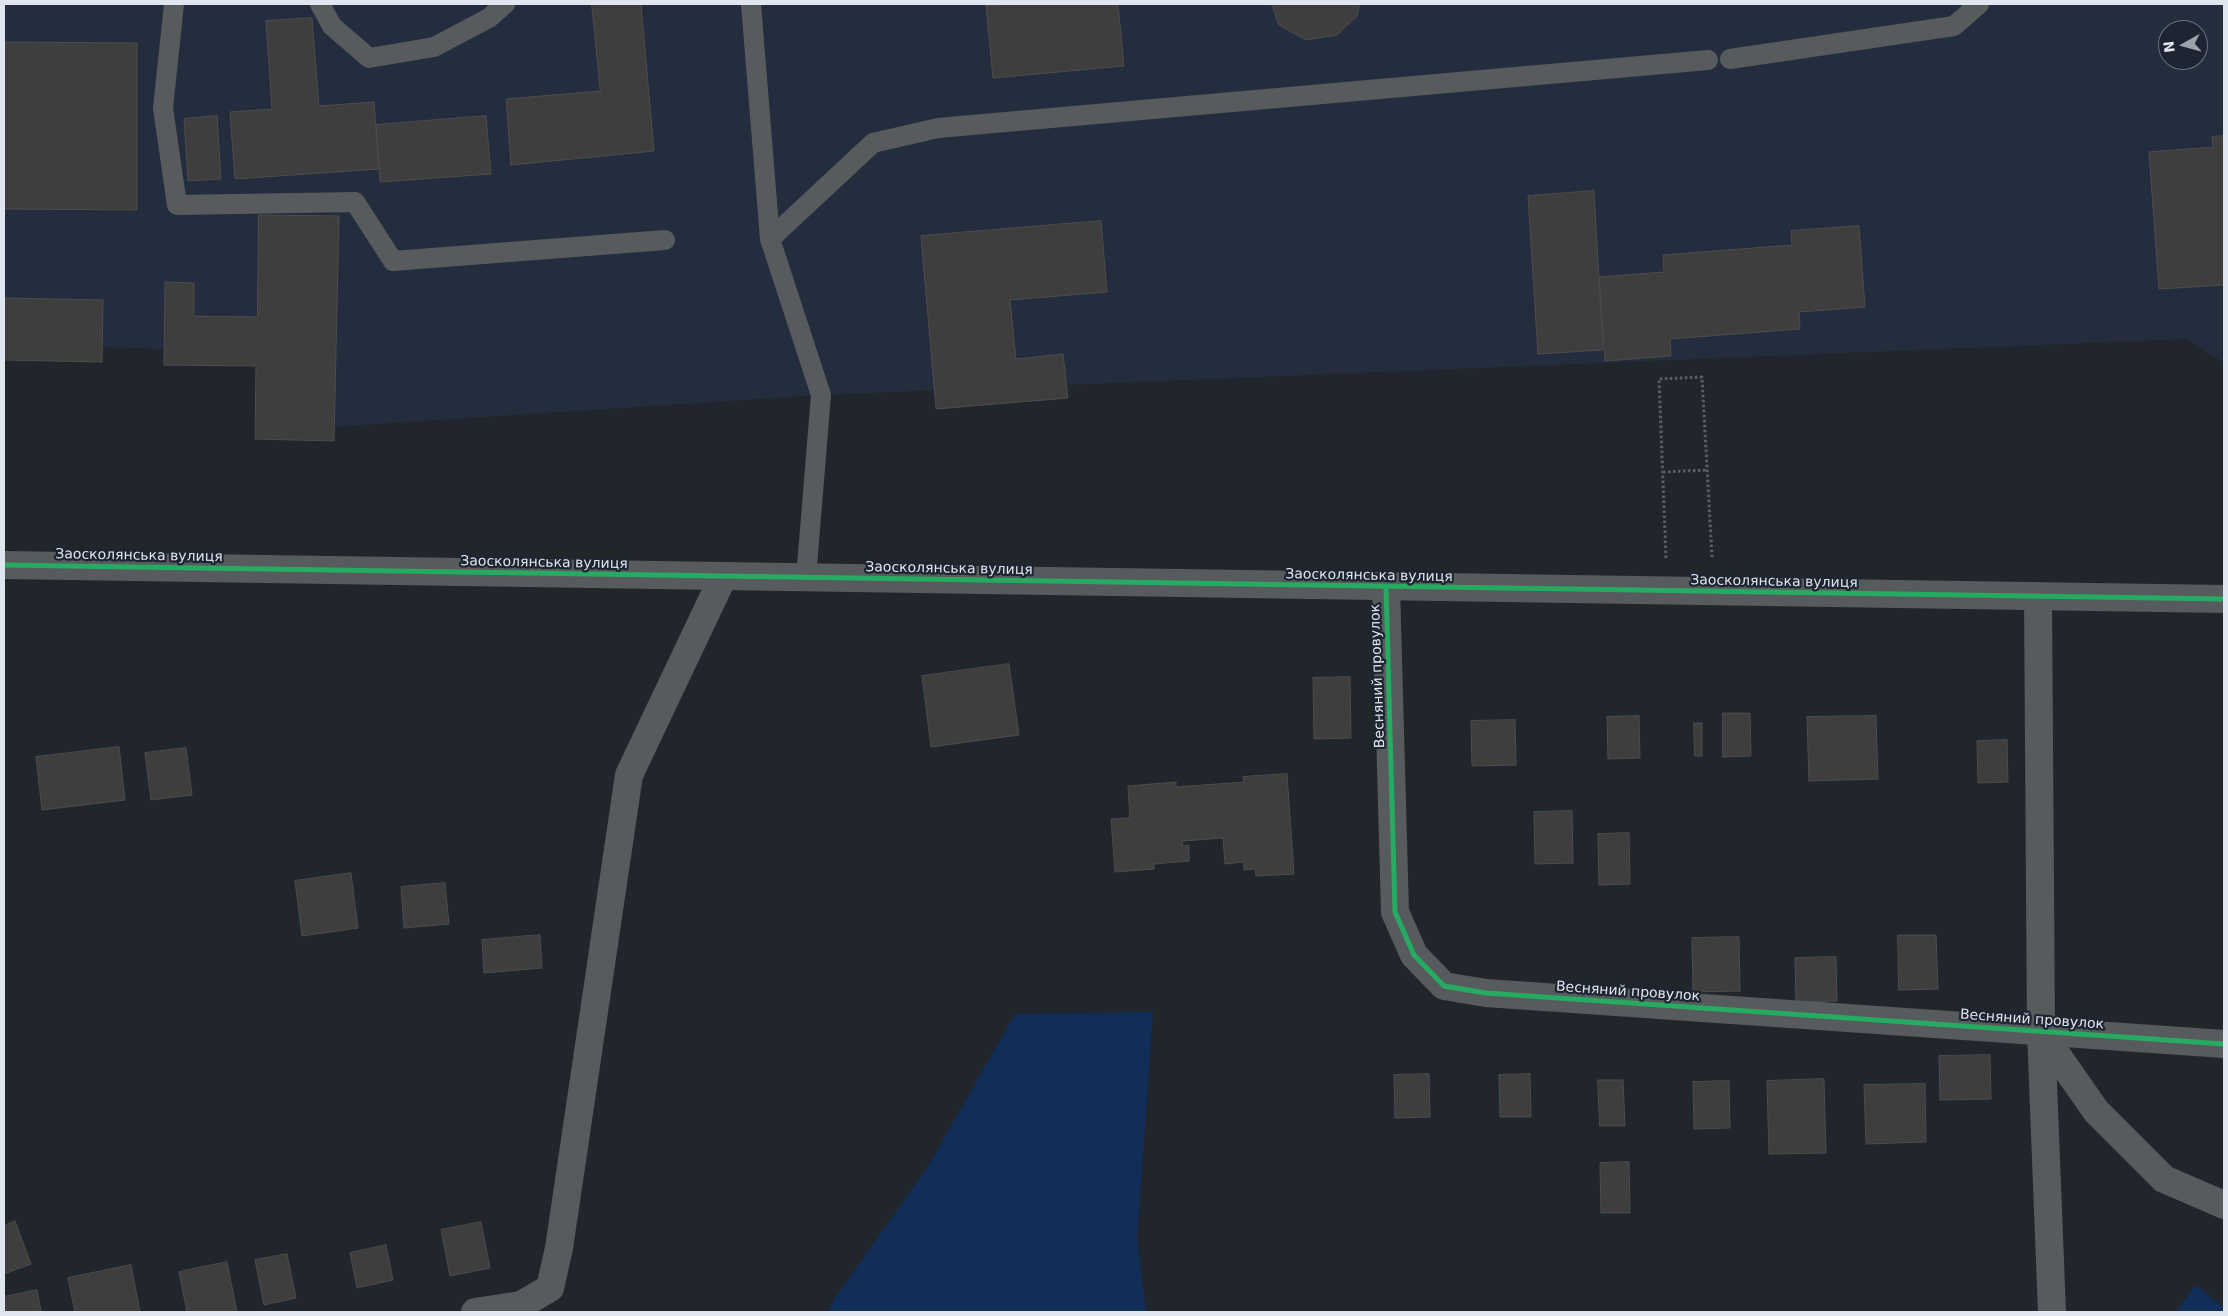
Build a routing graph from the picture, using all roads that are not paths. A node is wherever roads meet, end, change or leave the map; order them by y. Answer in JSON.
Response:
{"nodes":[{"id":1,"x":174,"y":4,"type":"edge"},
{"id":2,"x":320,"y":4,"type":"edge"},
{"id":3,"x":505,"y":4,"type":"edge"},
{"id":4,"x":751,"y":4,"type":"edge"},
{"id":5,"x":1979,"y":4,"type":"edge"},
{"id":6,"x":1730,"y":59,"type":"dead end"},
{"id":7,"x":1708,"y":60,"type":"dead end"},
{"id":8,"x":770,"y":239,"type":"junction"},
{"id":9,"x":665,"y":240,"type":"dead end"},
{"id":10,"x":4,"y":565,"type":"edge"},
{"id":11,"x":723,"y":577,"type":"junction"},
{"id":12,"x":806,"y":578,"type":"junction"},
{"id":13,"x":1386,"y":587,"type":"junction"},
{"id":14,"x":2038,"y":597,"type":"junction"},
{"id":15,"x":2224,"y":599,"type":"edge"},
{"id":16,"x":2041,"y":1032,"type":"junction"},
{"id":17,"x":2224,"y":1044,"type":"edge"},
{"id":18,"x":2224,"y":1205,"type":"edge"},
{"id":19,"x":475,"y":1312,"type":"edge"},
{"id":20,"x":2052,"y":1312,"type":"edge"}],
"edges":[{"from":1,"to":9,"type":"lane"},
{"from":2,"to":3,"type":"lane"},
{"from":4,"to":8,"type":"lane"},
{"from":5,"to":6,"type":"lane"},
{"from":7,"to":8,"type":"lane"},
{"from":8,"to":12,"type":"lane"},
{"from":10,"to":11,"type":"street","name":"Заосколянська вулиця"},
{"from":11,"to":12,"type":"street","name":"Заосколянська вулиця"},
{"from":11,"to":19,"type":"street"},
{"from":12,"to":13,"type":"street","name":"Заосколянська вулиця"},
{"from":13,"to":14,"type":"street","name":"Заосколянська вулиця"},
{"from":13,"to":16,"type":"street","name":"Весняний провулок"},
{"from":14,"to":15,"type":"street","name":"Заосколянська вулиця"},
{"from":14,"to":16,"type":"street"},
{"from":16,"to":17,"type":"street","name":"Весняний провулок"},
{"from":16,"to":18,"type":"street"},
{"from":16,"to":20,"type":"street"}]}
